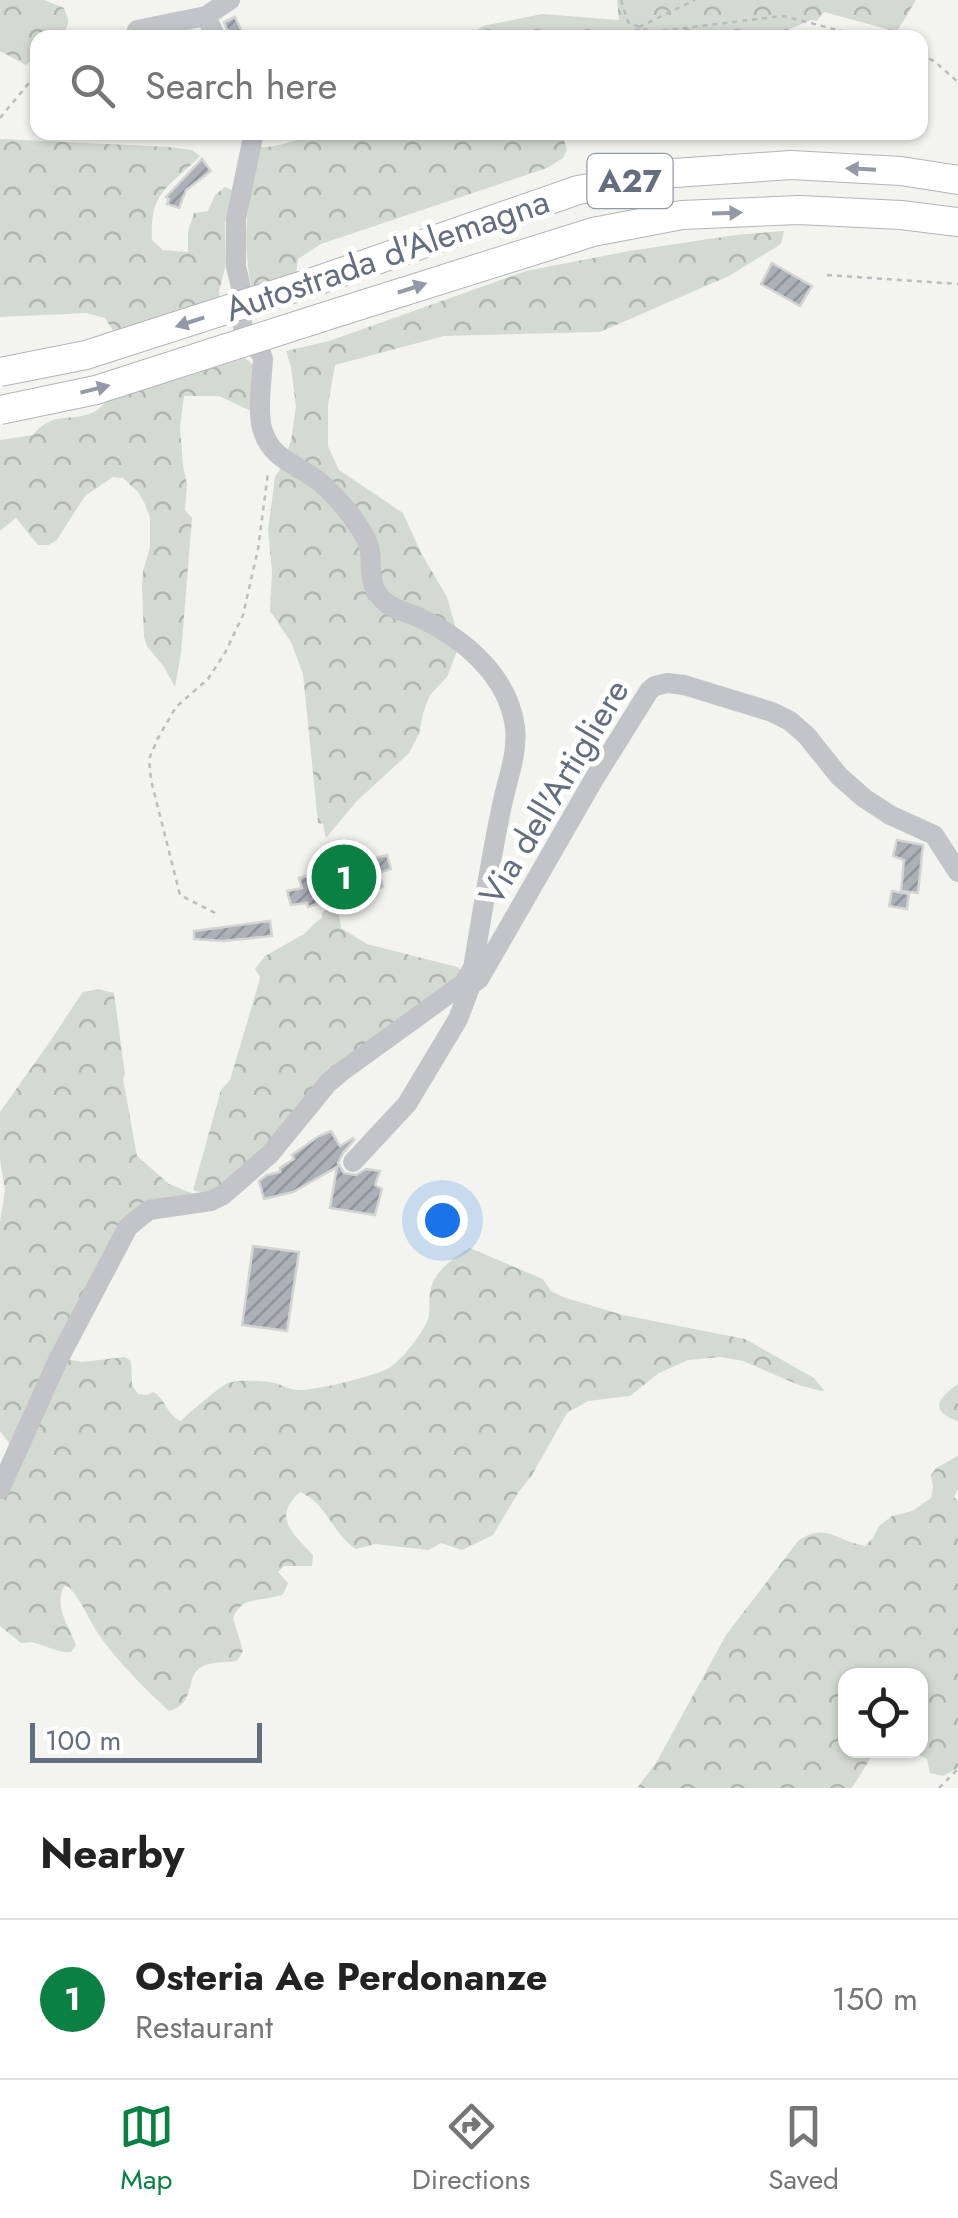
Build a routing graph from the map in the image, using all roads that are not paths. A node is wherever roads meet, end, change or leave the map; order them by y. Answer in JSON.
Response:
{"nodes":[{"id":1,"x":230,"y":0,"type":"edge"},
{"id":2,"x":206,"y":16,"type":"junction"},
{"id":3,"x":137,"y":30,"type":"dead end"},
{"id":4,"x":212,"y":30,"type":"edge"},
{"id":5,"x":252,"y":140,"type":"edge"},
{"id":6,"x":958,"y":180,"type":"edge"},
{"id":7,"x":958,"y":222,"type":"edge"},
{"id":8,"x":0,"y":372,"type":"edge"},
{"id":9,"x":0,"y":410,"type":"edge"},
{"id":10,"x":958,"y":872,"type":"edge"},
{"id":11,"x":468,"y":984,"type":"junction"},
{"id":12,"x":353,"y":1162,"type":"dead end"},
{"id":13,"x":0,"y":1488,"type":"edge"}],
"edges":[{"from":1,"to":2,"type":"street"},
{"from":2,"to":3,"type":"street"},
{"from":2,"to":4,"type":"street"},
{"from":5,"to":11,"type":"street"},
{"from":6,"to":8,"type":"highway","name":"Autostrada d'Alemagna","number":"A27","one_way":true,"bridge":true},
{"from":9,"to":7,"type":"highway","name":"Autostrada d'Alemagna","number":"A27","one_way":true,"bridge":true},
{"from":10,"to":11,"type":"street","name":"Via dell'Artigliere"},
{"from":11,"to":12,"type":"street"},
{"from":11,"to":13,"type":"street"}]}
